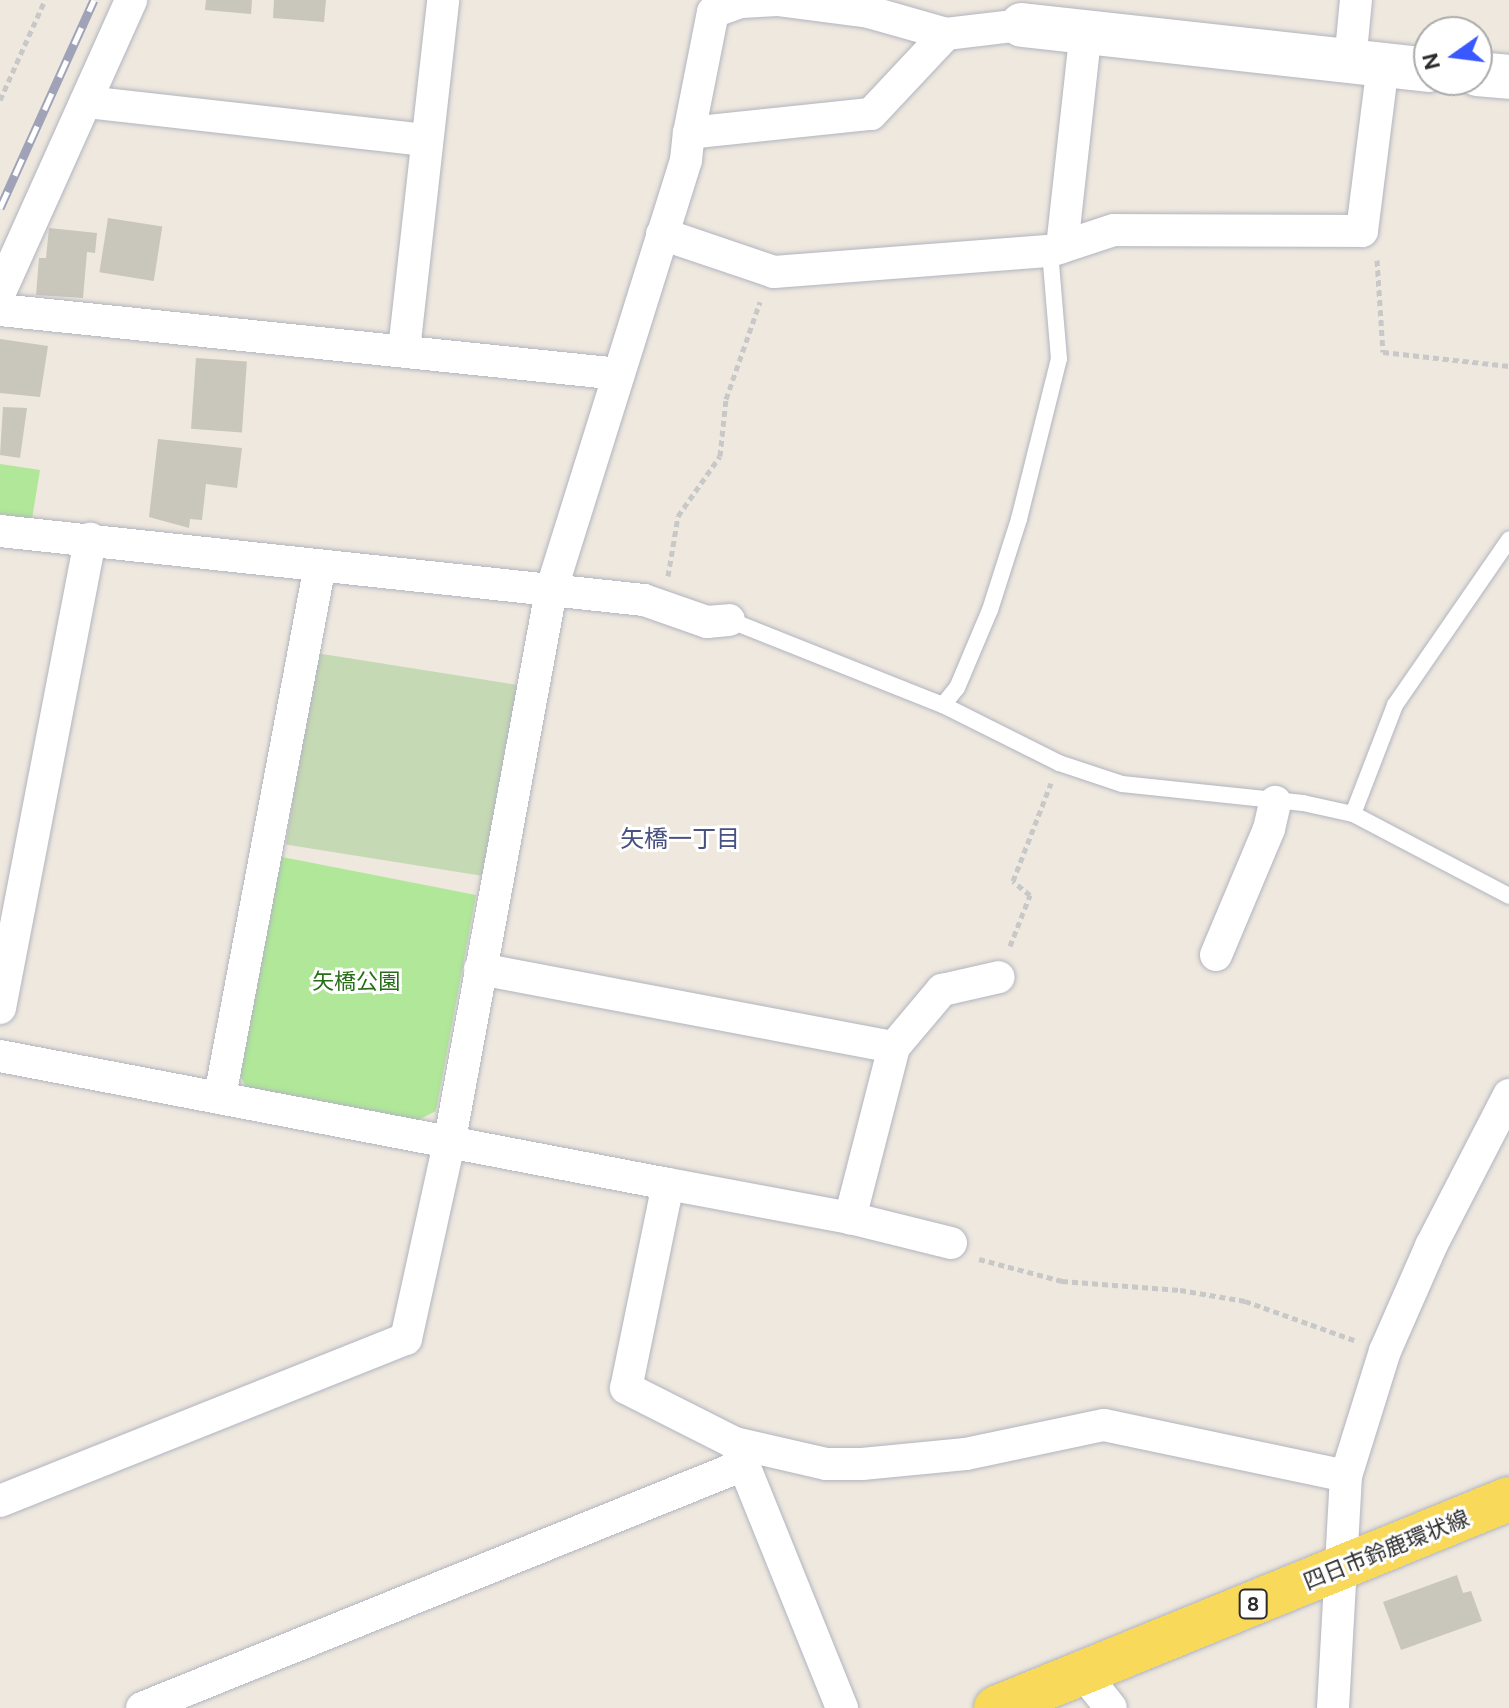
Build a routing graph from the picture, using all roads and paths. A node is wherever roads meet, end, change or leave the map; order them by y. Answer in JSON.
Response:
{"nodes":[{"id":1,"x":45,"y":0,"type":"edge"},
{"id":2,"x":131,"y":0,"type":"edge"},
{"id":3,"x":443,"y":0,"type":"edge"},
{"id":4,"x":1356,"y":0,"type":"edge"},
{"id":5,"x":711,"y":6,"type":"edge"},
{"id":6,"x":1022,"y":25,"type":"joint"},
{"id":7,"x":1086,"y":31,"type":"junction"},
{"id":8,"x":946,"y":34,"type":"junction"},
{"id":9,"x":1366,"y":64,"type":"junction"},
{"id":10,"x":1413,"y":68,"type":"edge"},
{"id":11,"x":0,"y":100,"type":"edge"},
{"id":12,"x":86,"y":102,"type":"junction"},
{"id":13,"x":689,"y":133,"type":"junction"},
{"id":14,"x":427,"y":140,"type":"junction"},
{"id":15,"x":1362,"y":231,"type":"junction"},
{"id":16,"x":662,"y":234,"type":"junction"},
{"id":17,"x":1056,"y":249,"type":"junction"},
{"id":18,"x":774,"y":272,"type":"junction"},
{"id":19,"x":0,"y":292,"type":"edge"},
{"id":20,"x":0,"y":310,"type":"edge"},
{"id":21,"x":404,"y":350,"type":"junction"},
{"id":22,"x":1509,"y":366,"type":"edge"},
{"id":23,"x":619,"y":374,"type":"junction"},
{"id":24,"x":0,"y":531,"type":"edge"},
{"id":25,"x":90,"y":539,"type":"junction"},
{"id":26,"x":1509,"y":540,"type":"edge"},
{"id":27,"x":320,"y":565,"type":"junction"},
{"id":28,"x":551,"y":591,"type":"junction"},
{"id":29,"x":663,"y":604,"type":"junction"},
{"id":30,"x":729,"y":620,"type":"joint"},
{"id":31,"x":943,"y":705,"type":"junction"},
{"id":32,"x":1059,"y":763,"type":"junction"},
{"id":33,"x":1275,"y":802,"type":"junction"},
{"id":34,"x":1353,"y":814,"type":"junction"},
{"id":35,"x":1509,"y":896,"type":"edge"},
{"id":36,"x":1216,"y":955,"type":"dead end"},
{"id":37,"x":480,"y":969,"type":"junction"},
{"id":38,"x":999,"y":977,"type":"joint"},
{"id":39,"x":0,"y":1008,"type":"edge"},
{"id":40,"x":894,"y":1047,"type":"junction"},
{"id":41,"x":0,"y":1056,"type":"edge"},
{"id":42,"x":1509,"y":1095,"type":"edge"},
{"id":43,"x":220,"y":1096,"type":"junction"},
{"id":44,"x":450,"y":1139,"type":"junction"},
{"id":45,"x":668,"y":1184,"type":"junction"},
{"id":46,"x":850,"y":1218,"type":"junction"},
{"id":47,"x":951,"y":1243,"type":"joint"},
{"id":48,"x":1385,"y":1351,"type":"junction"},
{"id":49,"x":739,"y":1454,"type":"junction"},
{"id":50,"x":1346,"y":1476,"type":"junction"},
{"id":51,"x":1509,"y":1499,"type":"edge"},
{"id":52,"x":0,"y":1501,"type":"edge"},
{"id":53,"x":1341,"y":1569,"type":"junction"},
{"id":54,"x":1084,"y":1674,"type":"junction"},
{"id":55,"x":142,"y":1708,"type":"edge"},
{"id":56,"x":842,"y":1708,"type":"edge"},
{"id":57,"x":996,"y":1708,"type":"edge"},
{"id":58,"x":1111,"y":1708,"type":"edge"},
{"id":59,"x":1333,"y":1708,"type":"edge"}],
"edges":[{"from":1,"to":11,"type":"path"},
{"from":2,"to":12,"type":"street"},
{"from":3,"to":14,"type":"street"},
{"from":4,"to":9,"type":"street"},
{"from":5,"to":8,"type":"street"},
{"from":5,"to":13,"type":"street"},
{"from":6,"to":7,"type":"street"},
{"from":6,"to":8,"type":"street"},
{"from":7,"to":9,"type":"street"},
{"from":7,"to":17,"type":"street"},
{"from":8,"to":13,"type":"street"},
{"from":9,"to":10,"type":"street"},
{"from":9,"to":15,"type":"street"},
{"from":12,"to":14,"type":"street"},
{"from":12,"to":19,"type":"street"},
{"from":13,"to":16,"type":"street"},
{"from":14,"to":21,"type":"street"},
{"from":15,"to":17,"type":"street"},
{"from":15,"to":22,"type":"path"},
{"from":16,"to":18,"type":"street"},
{"from":16,"to":23,"type":"street"},
{"from":17,"to":18,"type":"street"},
{"from":17,"to":31,"type":"lane"},
{"from":18,"to":29,"type":"path"},
{"from":20,"to":21,"type":"street"},
{"from":21,"to":23,"type":"street"},
{"from":23,"to":28,"type":"street"},
{"from":24,"to":25,"type":"street"},
{"from":25,"to":27,"type":"street"},
{"from":25,"to":39,"type":"street"},
{"from":26,"to":34,"type":"lane"},
{"from":27,"to":28,"type":"street"},
{"from":27,"to":43,"type":"street"},
{"from":28,"to":29,"type":"street"},
{"from":28,"to":37,"type":"street"},
{"from":29,"to":30,"type":"street"},
{"from":30,"to":31,"type":"lane"},
{"from":31,"to":32,"type":"lane"},
{"from":32,"to":33,"type":"lane"},
{"from":32,"to":38,"type":"path"},
{"from":33,"to":34,"type":"lane"},
{"from":33,"to":36,"type":"street"},
{"from":34,"to":35,"type":"lane"},
{"from":37,"to":40,"type":"street"},
{"from":37,"to":44,"type":"street"},
{"from":38,"to":40,"type":"street"},
{"from":40,"to":46,"type":"street"},
{"from":41,"to":43,"type":"street"},
{"from":42,"to":48,"type":"street"},
{"from":43,"to":44,"type":"street"},
{"from":44,"to":45,"type":"street"},
{"from":44,"to":52,"type":"street"},
{"from":45,"to":46,"type":"street"},
{"from":45,"to":49,"type":"street"},
{"from":46,"to":47,"type":"street"},
{"from":47,"to":48,"type":"path"},
{"from":48,"to":50,"type":"street"},
{"from":49,"to":50,"type":"street"},
{"from":49,"to":55,"type":"street"},
{"from":49,"to":56,"type":"street"},
{"from":50,"to":53,"type":"street"},
{"from":51,"to":53,"type":"main road","name":"四日市鈴鹿環状線","number":"8"},
{"from":53,"to":54,"type":"main road","name":"四日市鈴鹿環状線","number":"8"},
{"from":53,"to":59,"type":"street"},
{"from":54,"to":57,"type":"main road","name":"四日市鈴鹿環状線","number":"8"},
{"from":54,"to":58,"type":"street"}]}
